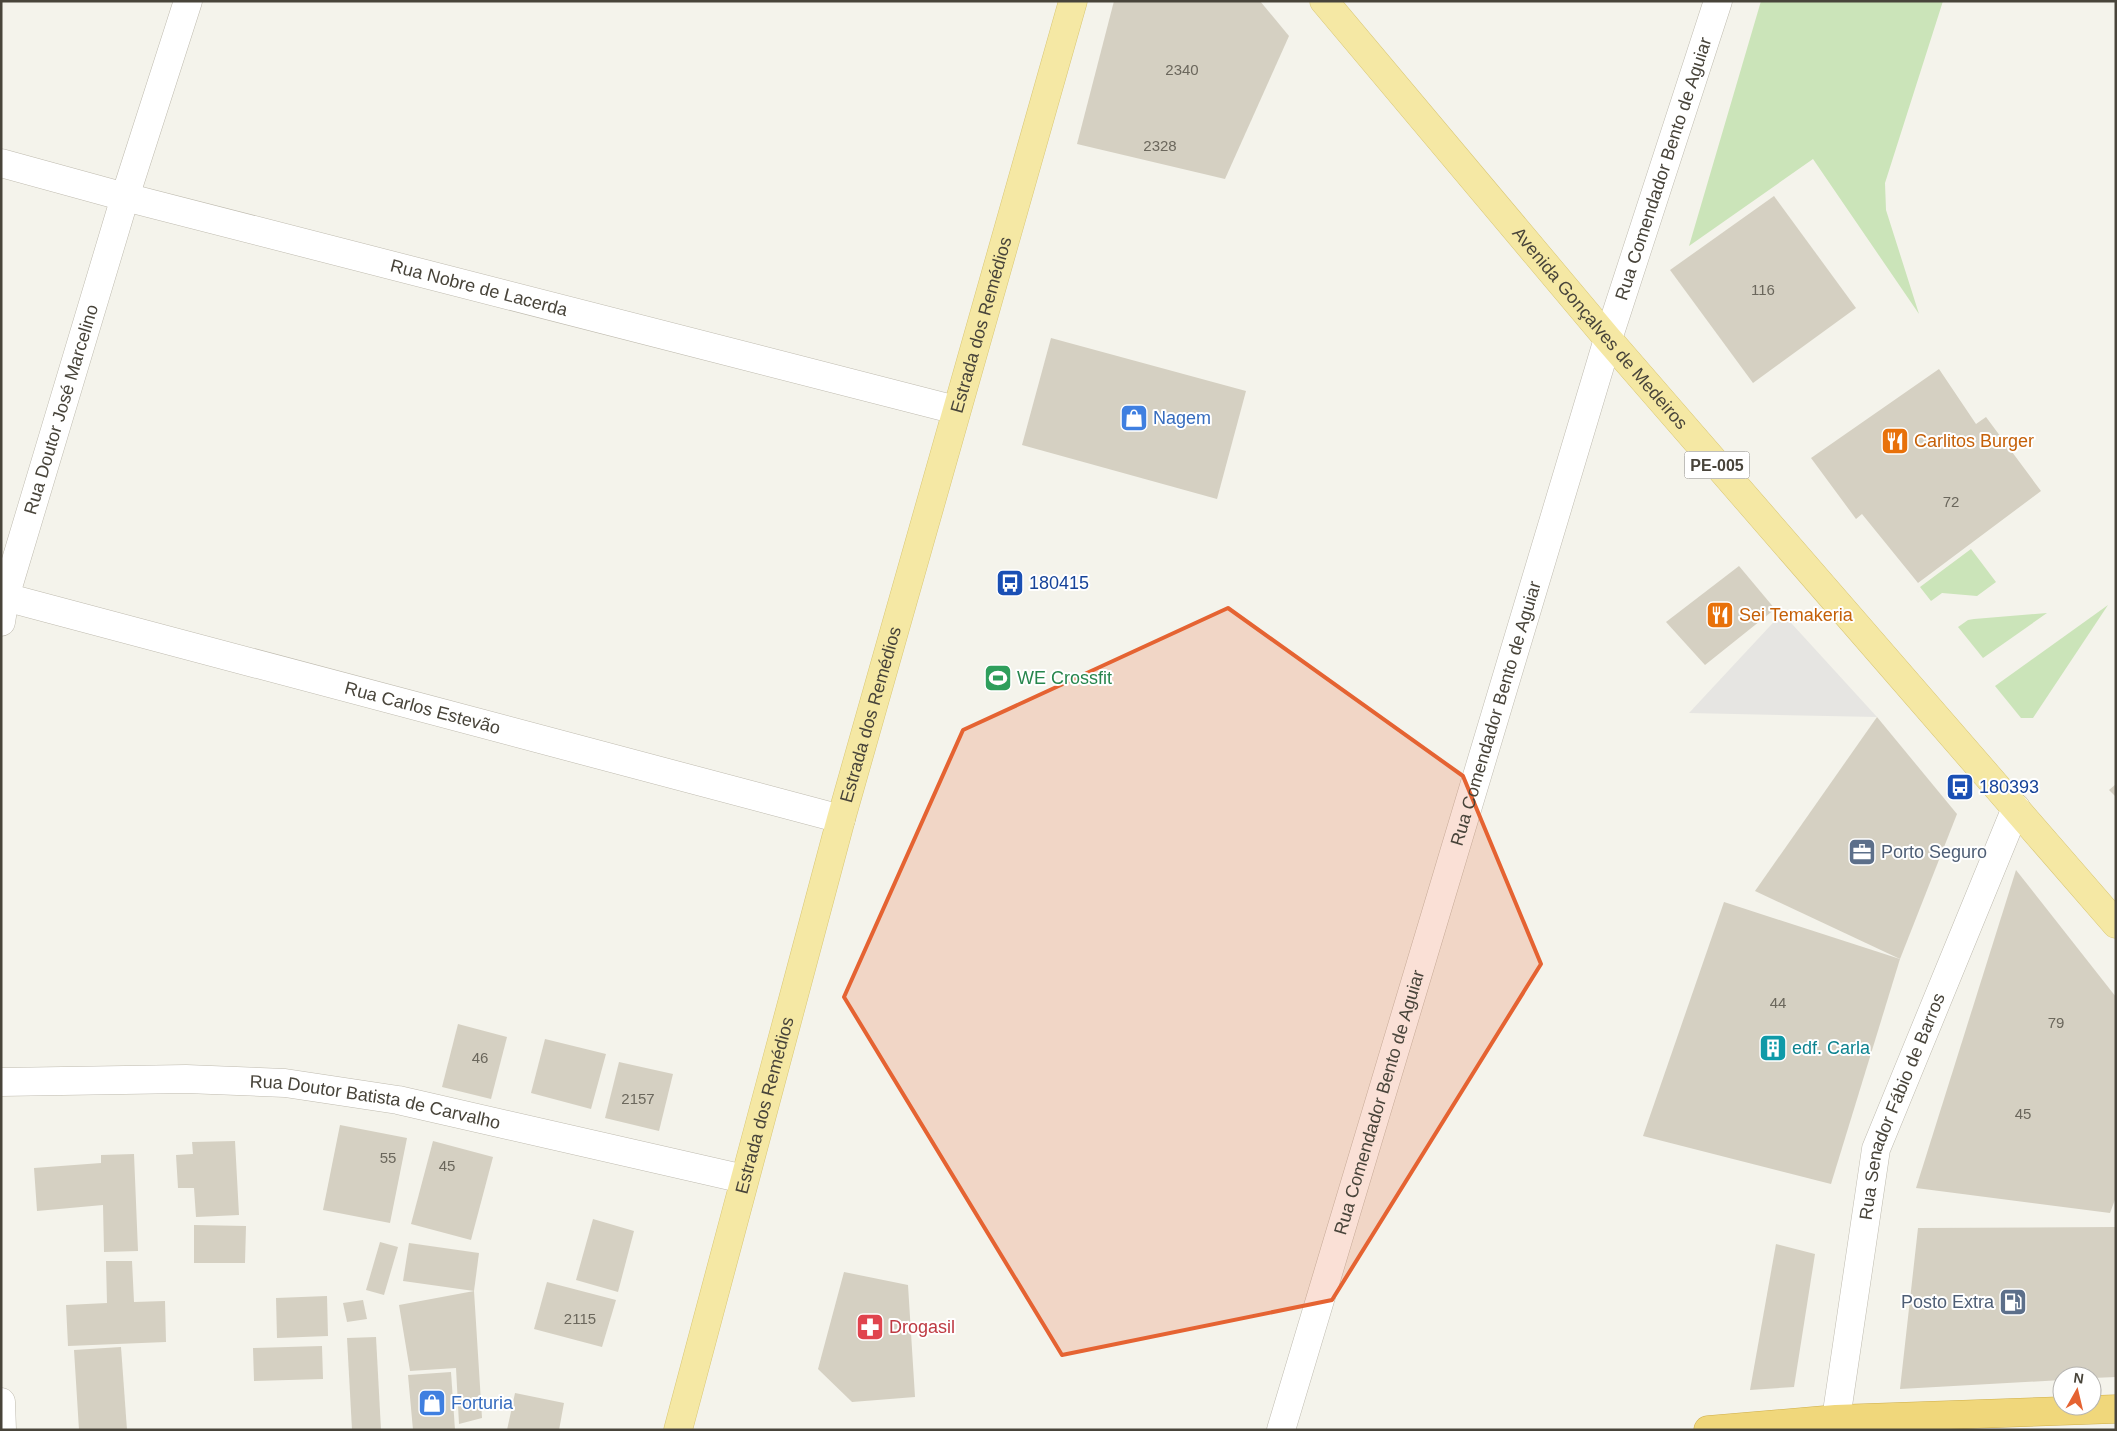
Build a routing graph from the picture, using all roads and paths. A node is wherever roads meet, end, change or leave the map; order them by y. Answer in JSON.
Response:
{"nodes":[{"id":1,"x":188,"y":1,"type":"edge"},
{"id":2,"x":1073,"y":1,"type":"edge"},
{"id":3,"x":1324,"y":1,"type":"edge"},
{"id":4,"x":1718,"y":1,"type":"edge"},
{"id":5,"x":1,"y":163,"type":"edge"},
{"id":6,"x":125,"y":197,"type":"junction"},
{"id":7,"x":1608,"y":339,"type":"junction"},
{"id":8,"x":956,"y":410,"type":"junction"},
{"id":9,"x":3,"y":610,"type":"edge"},
{"id":10,"x":2016,"y":808,"type":"junction"},
{"id":11,"x":841,"y":819,"type":"junction"},
{"id":12,"x":2116,"y":924,"type":"edge"},
{"id":13,"x":1,"y":1082,"type":"edge"},
{"id":14,"x":744,"y":1179,"type":"junction"},
{"id":15,"x":1,"y":1402,"type":"edge"},
{"id":16,"x":2116,"y":1409,"type":"edge"},
{"id":17,"x":1836,"y":1419,"type":"junction"},
{"id":18,"x":2,"y":1430,"type":"edge"},
{"id":19,"x":678,"y":1430,"type":"edge"},
{"id":20,"x":1281,"y":1430,"type":"edge"},
{"id":21,"x":1708,"y":1430,"type":"edge"}],
"edges":[{"from":1,"to":6,"type":"street","name":"Rua Doutor José Marcelino"},
{"from":2,"to":8,"type":"main road","name":"Estrada dos Remédios"},
{"from":3,"to":7,"type":"main road","name":"Avenida Gonçalves de Medeiros","number":"PE-005"},
{"from":4,"to":7,"type":"street","name":"Rua Comendador Bento de Aguiar"},
{"from":5,"to":6,"type":"street","name":"Rua Nobre de Lacerda"},
{"from":6,"to":8,"type":"street","name":"Rua Nobre de Lacerda"},
{"from":6,"to":9,"type":"street","name":"Rua Doutor José Marcelino"},
{"from":7,"to":10,"type":"main road","name":"Avenida Gonçalves de Medeiros","number":"PE-005"},
{"from":7,"to":20,"type":"street","name":"Rua Comendador Bento de Aguiar"},
{"from":8,"to":11,"type":"main road","name":"Estrada dos Remédios"},
{"from":9,"to":11,"type":"street","name":"Rua Carlos Estevão"},
{"from":10,"to":12,"type":"main road","name":"Avenida Gonçalves de Medeiros","number":"PE-005"},
{"from":10,"to":17,"type":"street","name":"Rua Senador Fábio de Barros"},
{"from":11,"to":14,"type":"main road","name":"Estrada dos Remédios"},
{"from":13,"to":14,"type":"street","name":"Rua Doutor Batista de Carvalho"},
{"from":14,"to":19,"type":"main road","name":"Estrada dos Remédios"},
{"from":15,"to":18,"type":"street"},
{"from":16,"to":17,"type":"highway"},
{"from":17,"to":21,"type":"highway"}]}
